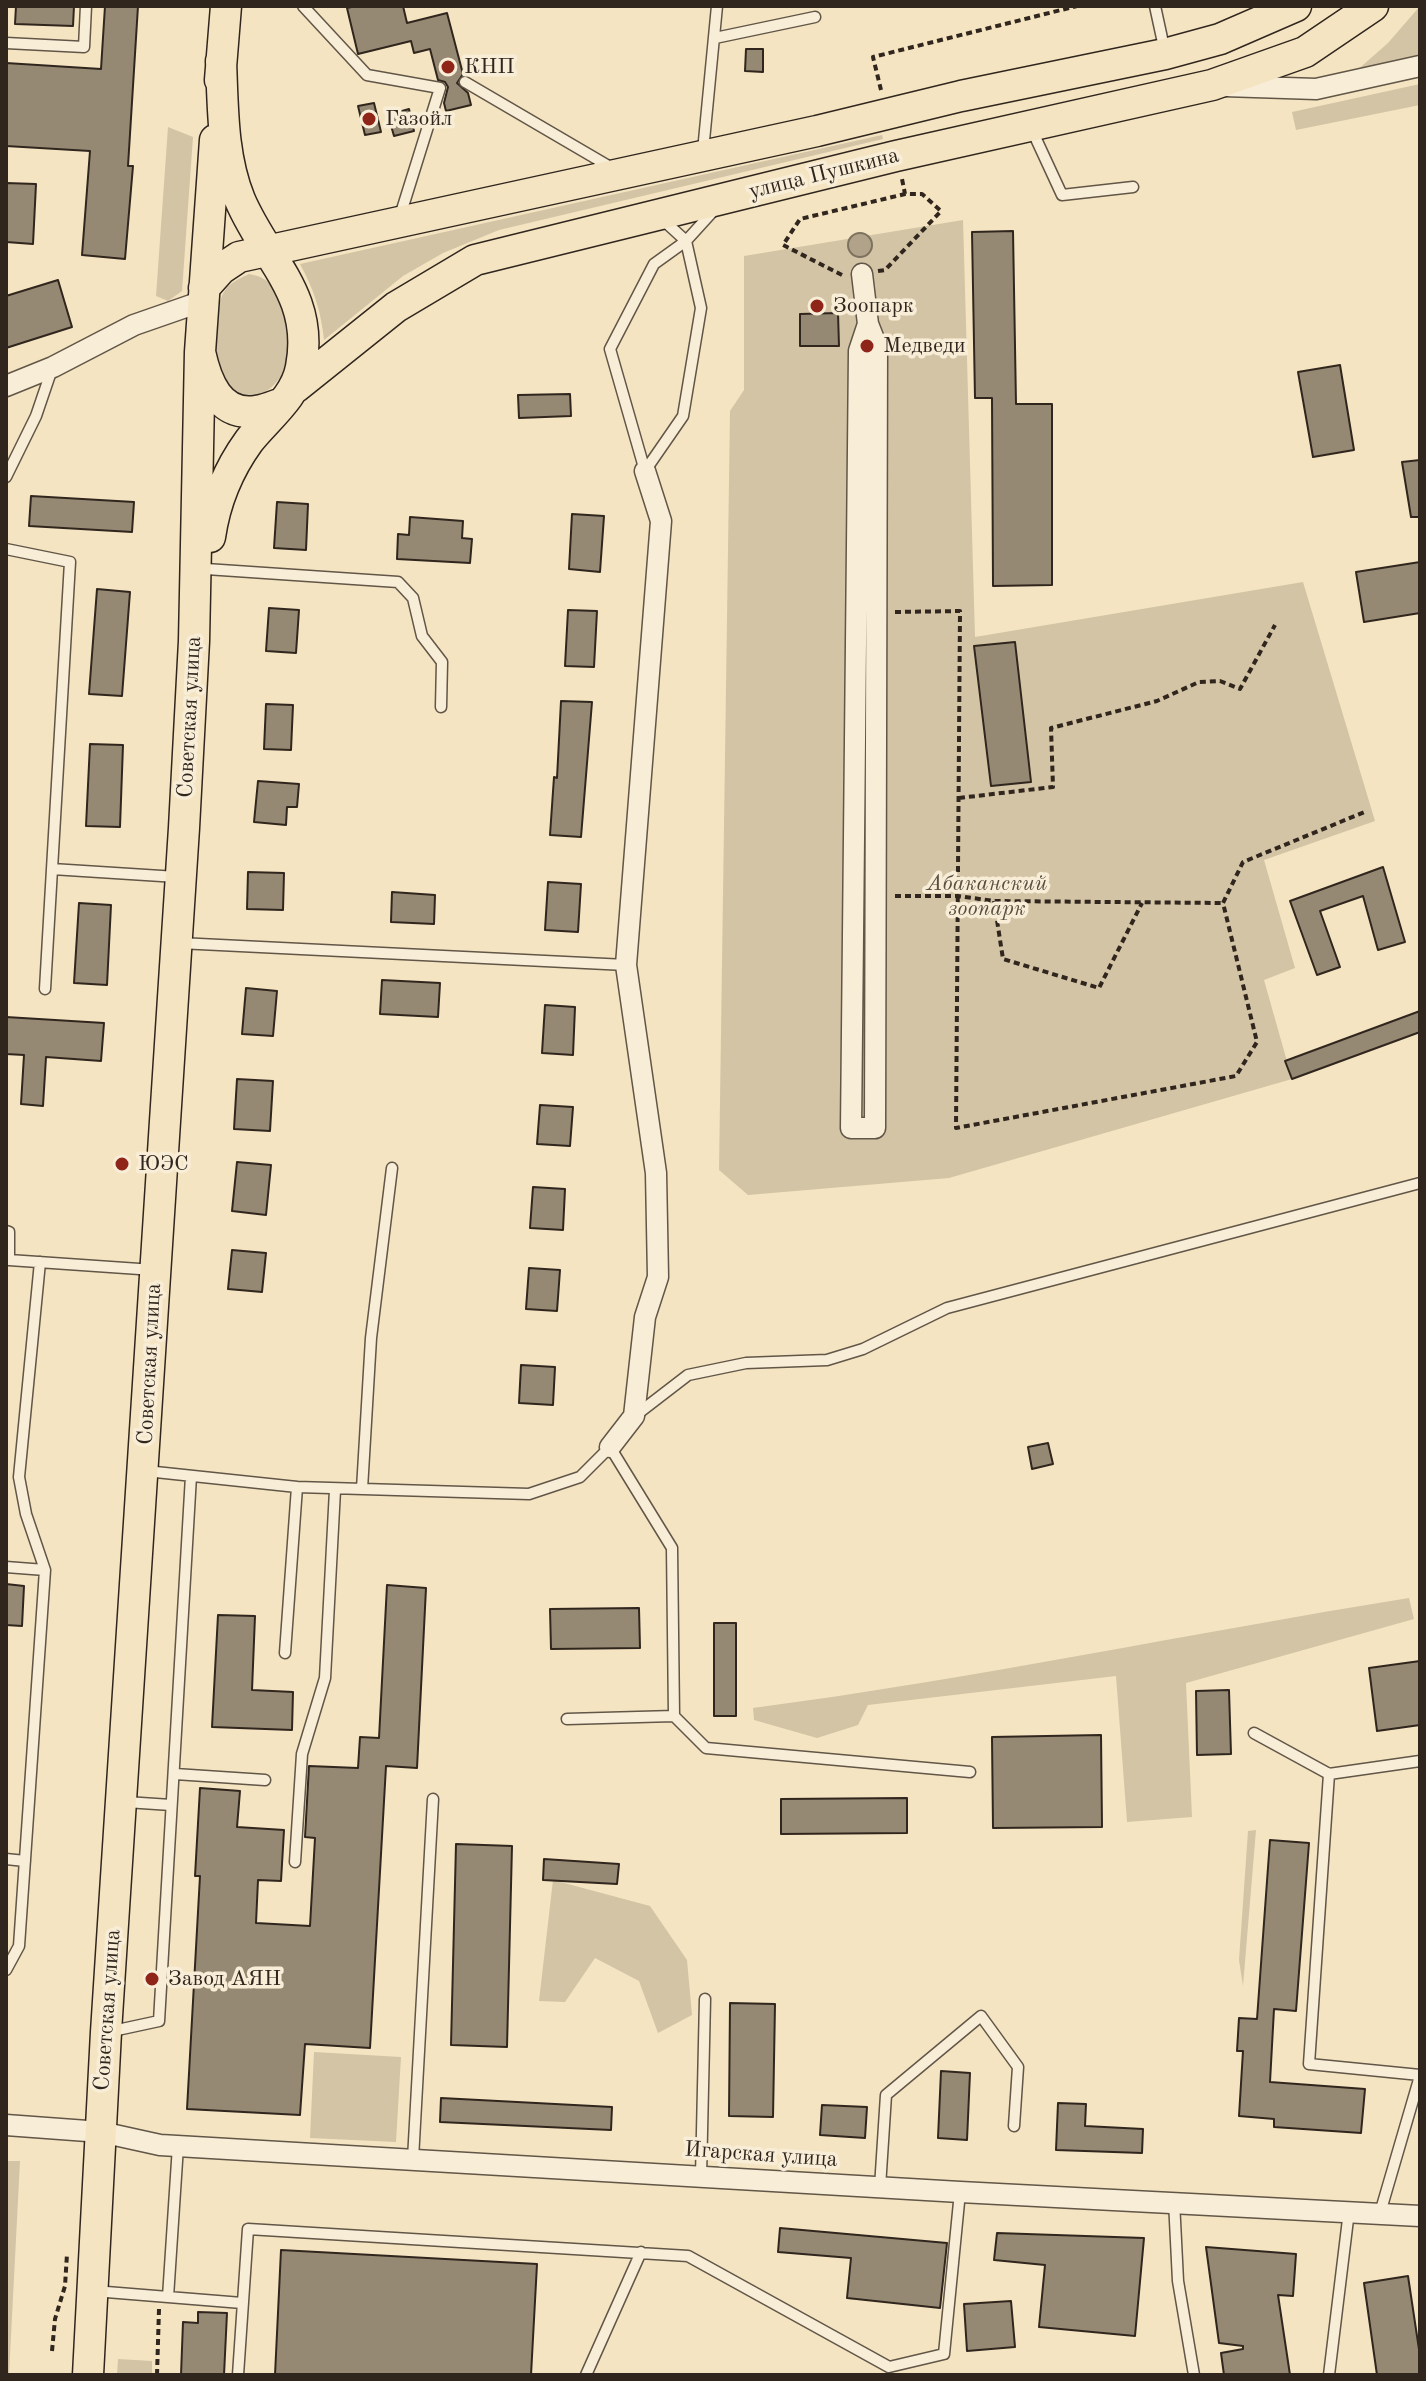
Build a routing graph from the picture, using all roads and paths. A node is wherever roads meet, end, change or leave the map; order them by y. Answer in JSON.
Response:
{"nodes":[{"id":1,"x":86,"y":6,"type":"edge"},
{"id":2,"x":226,"y":6,"type":"edge"},
{"id":3,"x":303,"y":6,"type":"edge"},
{"id":4,"x":717,"y":6,"type":"edge"},
{"id":5,"x":1077,"y":6,"type":"edge"},
{"id":6,"x":1155,"y":6,"type":"edge"},
{"id":7,"x":1296,"y":6,"type":"edge"},
{"id":8,"x":1373,"y":6,"type":"edge"},
{"id":9,"x":815,"y":17,"type":"dead end"},
{"id":10,"x":715,"y":38,"type":"junction"},
{"id":11,"x":6,"y":43,"type":"edge"},
{"id":12,"x":1165,"y":54,"type":"junction"},
{"id":13,"x":221,"y":61,"type":"junction"},
{"id":14,"x":1420,"y":66,"type":"edge"},
{"id":15,"x":465,"y":82,"type":"dead end"},
{"id":16,"x":1212,"y":85,"type":"junction"},
{"id":17,"x":880,"y":91,"type":"dead end"},
{"id":18,"x":1030,"y":126,"type":"junction"},
{"id":19,"x":702,"y":157,"type":"junction"},
{"id":20,"x":621,"y":173,"type":"junction"},
{"id":21,"x":902,"y":179,"type":"dead end"},
{"id":22,"x":1133,"y":187,"type":"dead end"},
{"id":23,"x":905,"y":194,"type":"junction"},
{"id":24,"x":726,"y":198,"type":"junction"},
{"id":25,"x":239,"y":199,"type":"junction"},
{"id":26,"x":657,"y":215,"type":"junction"},
{"id":27,"x":399,"y":221,"type":"junction"},
{"id":28,"x":686,"y":241,"type":"junction"},
{"id":29,"x":266,"y":250,"type":"junction"},
{"id":30,"x":862,"y":274,"type":"junction"},
{"id":31,"x":203,"y":295,"type":"junction"},
{"id":32,"x":868,"y":324,"type":"junction"},
{"id":33,"x":200,"y":352,"type":"junction"},
{"id":34,"x":53,"y":367,"type":"junction"},
{"id":35,"x":6,"y":386,"type":"edge"},
{"id":36,"x":289,"y":395,"type":"junction"},
{"id":37,"x":645,"y":471,"type":"junction"},
{"id":38,"x":6,"y":477,"type":"edge"},
{"id":39,"x":6,"y":549,"type":"edge"},
{"id":40,"x":206,"y":569,"type":"junction"},
{"id":41,"x":876,"y":613,"type":"junction"},
{"id":42,"x":1275,"y":625,"type":"dead end"},
{"id":43,"x":194,"y":641,"type":"junction"},
{"id":44,"x":441,"y":707,"type":"dead end"},
{"id":45,"x":959,"y":798,"type":"junction"},
{"id":46,"x":1367,"y":811,"type":"dead end"},
{"id":47,"x":52,"y":869,"type":"junction"},
{"id":48,"x":181,"y":878,"type":"junction"},
{"id":49,"x":876,"y":896,"type":"junction"},
{"id":50,"x":958,"y":896,"type":"junction"},
{"id":51,"x":994,"y":901,"type":"junction"},
{"id":52,"x":1142,"y":902,"type":"junction"},
{"id":53,"x":1223,"y":903,"type":"junction"},
{"id":54,"x":177,"y":943,"type":"junction"},
{"id":55,"x":626,"y":965,"type":"junction"},
{"id":56,"x":45,"y":989,"type":"dead end"},
{"id":57,"x":392,"y":1168,"type":"dead end"},
{"id":58,"x":1420,"y":1183,"type":"edge"},
{"id":59,"x":6,"y":1231,"type":"edge"},
{"id":60,"x":40,"y":1262,"type":"junction"},
{"id":61,"x":156,"y":1270,"type":"junction"},
{"id":62,"x":634,"y":1416,"type":"junction"},
{"id":63,"x":610,"y":1447,"type":"junction"},
{"id":64,"x":144,"y":1471,"type":"junction"},
{"id":65,"x":191,"y":1476,"type":"junction"},
{"id":66,"x":297,"y":1487,"type":"junction"},
{"id":67,"x":362,"y":1489,"type":"junction"},
{"id":68,"x":335,"y":1490,"type":"junction"},
{"id":69,"x":6,"y":1567,"type":"edge"},
{"id":70,"x":45,"y":1570,"type":"junction"},
{"id":71,"x":285,"y":1653,"type":"dead end"},
{"id":72,"x":674,"y":1716,"type":"junction"},
{"id":73,"x":567,"y":1719,"type":"dead end"},
{"id":74,"x":1254,"y":1733,"type":"dead end"},
{"id":75,"x":1420,"y":1761,"type":"edge"},
{"id":76,"x":970,"y":1772,"type":"dead end"},
{"id":77,"x":175,"y":1774,"type":"junction"},
{"id":78,"x":1329,"y":1774,"type":"junction"},
{"id":79,"x":265,"y":1780,"type":"dead end"},
{"id":80,"x":433,"y":1799,"type":"dead end"},
{"id":81,"x":122,"y":1802,"type":"junction"},
{"id":82,"x":171,"y":1805,"type":"junction"},
{"id":83,"x":6,"y":1859,"type":"edge"},
{"id":84,"x":25,"y":1861,"type":"junction"},
{"id":85,"x":295,"y":1862,"type":"dead end"},
{"id":86,"x":6,"y":1970,"type":"edge"},
{"id":87,"x":705,"y":1999,"type":"dead end"},
{"id":88,"x":106,"y":2032,"type":"junction"},
{"id":89,"x":1420,"y":2075,"type":"edge"},
{"id":90,"x":6,"y":2125,"type":"edge"},
{"id":91,"x":1014,"y":2126,"type":"dead end"},
{"id":92,"x":101,"y":2132,"type":"junction"},
{"id":93,"x":178,"y":2146,"type":"junction"},
{"id":94,"x":413,"y":2159,"type":"junction"},
{"id":95,"x":701,"y":2176,"type":"junction"},
{"id":96,"x":880,"y":2187,"type":"junction"},
{"id":97,"x":960,"y":2192,"type":"junction"},
{"id":98,"x":1174,"y":2201,"type":"junction"},
{"id":99,"x":1349,"y":2211,"type":"junction"},
{"id":100,"x":1380,"y":2213,"type":"junction"},
{"id":101,"x":1420,"y":2216,"type":"edge"},
{"id":102,"x":68,"y":2244,"type":"dead end"},
{"id":103,"x":641,"y":2252,"type":"junction"},
{"id":104,"x":92,"y":2291,"type":"junction"},
{"id":105,"x":168,"y":2297,"type":"junction"},
{"id":106,"x":242,"y":2303,"type":"junction"},
{"id":107,"x":52,"y":2351,"type":"dead end"},
{"id":108,"x":88,"y":2375,"type":"edge"},
{"id":109,"x":238,"y":2375,"type":"edge"},
{"id":110,"x":586,"y":2375,"type":"edge"},
{"id":111,"x":1194,"y":2375,"type":"edge"},
{"id":112,"x":1329,"y":2375,"type":"edge"}],
"edges":[{"from":1,"to":11,"type":"lane"},
{"from":2,"to":13,"type":"main road"},
{"from":3,"to":27,"type":"lane"},
{"from":4,"to":10,"type":"lane"},
{"from":5,"to":17,"type":"path"},
{"from":6,"to":12,"type":"lane"},
{"from":7,"to":12,"type":"main road","name":"улица Пушкина"},
{"from":8,"to":16,"type":"main road","name":"улица Пушкина"},
{"from":9,"to":10,"type":"lane"},
{"from":10,"to":19,"type":"lane"},
{"from":12,"to":19,"type":"main road","name":"улица Пушкина"},
{"from":13,"to":25,"type":"main road"},
{"from":13,"to":31,"type":"main road"},
{"from":14,"to":16,"type":"street"},
{"from":15,"to":20,"type":"lane"},
{"from":16,"to":18,"type":"main road","name":"улица Пушкина"},
{"from":18,"to":22,"type":"lane"},
{"from":18,"to":24,"type":"main road","name":"улица Пушкина"},
{"from":19,"to":20,"type":"main road","name":"улица Пушкина"},
{"from":20,"to":27,"type":"main road","name":"улица Пушкина"},
{"from":21,"to":23,"type":"path"},
{"from":23,"to":30,"type":"path"},
{"from":23,"to":30,"type":"path"},
{"from":24,"to":26,"type":"main road","name":"улица Пушкина"},
{"from":24,"to":28,"type":"lane"},
{"from":25,"to":27,"type":"main road"},
{"from":25,"to":29,"type":"main road"},
{"from":26,"to":28,"type":"lane"},
{"from":26,"to":36,"type":"main road","name":"улица Пушкина"},
{"from":27,"to":29,"type":"main road","name":"улица Пушкина"},
{"from":28,"to":37,"type":"lane"},
{"from":28,"to":37,"type":"lane"},
{"from":29,"to":31,"type":"main road"},
{"from":29,"to":36,"type":"main road"},
{"from":30,"to":32,"type":"street"},
{"from":31,"to":33,"type":"main road"},
{"from":31,"to":34,"type":"street"},
{"from":32,"to":41,"type":"street"},
{"from":32,"to":49,"type":"street"},
{"from":33,"to":36,"type":"main road"},
{"from":33,"to":43,"type":"main road","name":"Советская улица"},
{"from":34,"to":35,"type":"street"},
{"from":34,"to":38,"type":"lane"},
{"from":36,"to":40,"type":"main road","name":"улица Пушкина"},
{"from":37,"to":55,"type":"street"},
{"from":39,"to":47,"type":"lane"},
{"from":40,"to":43,"type":"main road","name":"улица Пушкина"},
{"from":40,"to":44,"type":"lane"},
{"from":41,"to":45,"type":"path"},
{"from":41,"to":49,"type":"street"},
{"from":42,"to":45,"type":"path"},
{"from":43,"to":48,"type":"main road","name":"Советская улица"},
{"from":45,"to":50,"type":"path"},
{"from":46,"to":53,"type":"path"},
{"from":47,"to":48,"type":"lane"},
{"from":47,"to":56,"type":"lane"},
{"from":48,"to":54,"type":"main road","name":"Советская улица"},
{"from":49,"to":50,"type":"path"},
{"from":50,"to":51,"type":"path"},
{"from":50,"to":53,"type":"path"},
{"from":51,"to":52,"type":"path"},
{"from":51,"to":52,"type":"path"},
{"from":52,"to":53,"type":"path"},
{"from":54,"to":55,"type":"lane"},
{"from":54,"to":61,"type":"main road","name":"Советская улица"},
{"from":55,"to":62,"type":"street"},
{"from":57,"to":67,"type":"lane"},
{"from":58,"to":62,"type":"lane"},
{"from":59,"to":60,"type":"lane"},
{"from":60,"to":61,"type":"lane"},
{"from":60,"to":70,"type":"lane"},
{"from":61,"to":64,"type":"main road","name":"Советская улица"},
{"from":62,"to":63,"type":"street"},
{"from":63,"to":67,"type":"lane"},
{"from":63,"to":72,"type":"lane"},
{"from":64,"to":65,"type":"lane"},
{"from":64,"to":81,"type":"main road","name":"Советская улица"},
{"from":65,"to":66,"type":"lane"},
{"from":65,"to":77,"type":"lane"},
{"from":66,"to":68,"type":"lane"},
{"from":66,"to":71,"type":"lane"},
{"from":67,"to":68,"type":"lane"},
{"from":68,"to":85,"type":"lane"},
{"from":69,"to":70,"type":"lane"},
{"from":70,"to":84,"type":"lane"},
{"from":72,"to":73,"type":"lane"},
{"from":72,"to":76,"type":"lane"},
{"from":74,"to":78,"type":"lane"},
{"from":75,"to":78,"type":"lane"},
{"from":77,"to":79,"type":"lane"},
{"from":77,"to":82,"type":"lane"},
{"from":78,"to":89,"type":"lane"},
{"from":80,"to":94,"type":"lane"},
{"from":81,"to":82,"type":"lane"},
{"from":81,"to":88,"type":"main road","name":"Советская улица"},
{"from":82,"to":88,"type":"lane"},
{"from":83,"to":84,"type":"lane"},
{"from":84,"to":86,"type":"lane"},
{"from":87,"to":95,"type":"lane"},
{"from":88,"to":92,"type":"main road","name":"Советская улица"},
{"from":89,"to":100,"type":"lane"},
{"from":90,"to":92,"type":"street","name":"Игарская улица"},
{"from":91,"to":96,"type":"lane"},
{"from":92,"to":93,"type":"street","name":"Игарская улица"},
{"from":92,"to":104,"type":"main road","name":"Советская улица"},
{"from":93,"to":94,"type":"street","name":"Игарская улица"},
{"from":93,"to":105,"type":"lane"},
{"from":94,"to":95,"type":"street","name":"Игарская улица"},
{"from":95,"to":96,"type":"street","name":"Игарская улица"},
{"from":96,"to":97,"type":"street","name":"Игарская улица"},
{"from":97,"to":98,"type":"street","name":"Игарская улица"},
{"from":97,"to":103,"type":"lane"},
{"from":98,"to":99,"type":"street","name":"Игарская улица"},
{"from":98,"to":111,"type":"lane"},
{"from":99,"to":100,"type":"street","name":"Игарская улица"},
{"from":99,"to":112,"type":"lane"},
{"from":100,"to":101,"type":"street","name":"Игарская улица"},
{"from":102,"to":107,"type":"path"},
{"from":103,"to":106,"type":"lane"},
{"from":103,"to":110,"type":"lane"},
{"from":104,"to":105,"type":"lane"},
{"from":104,"to":108,"type":"main road","name":"Советская улица"},
{"from":105,"to":106,"type":"lane"},
{"from":106,"to":109,"type":"lane"}]}
